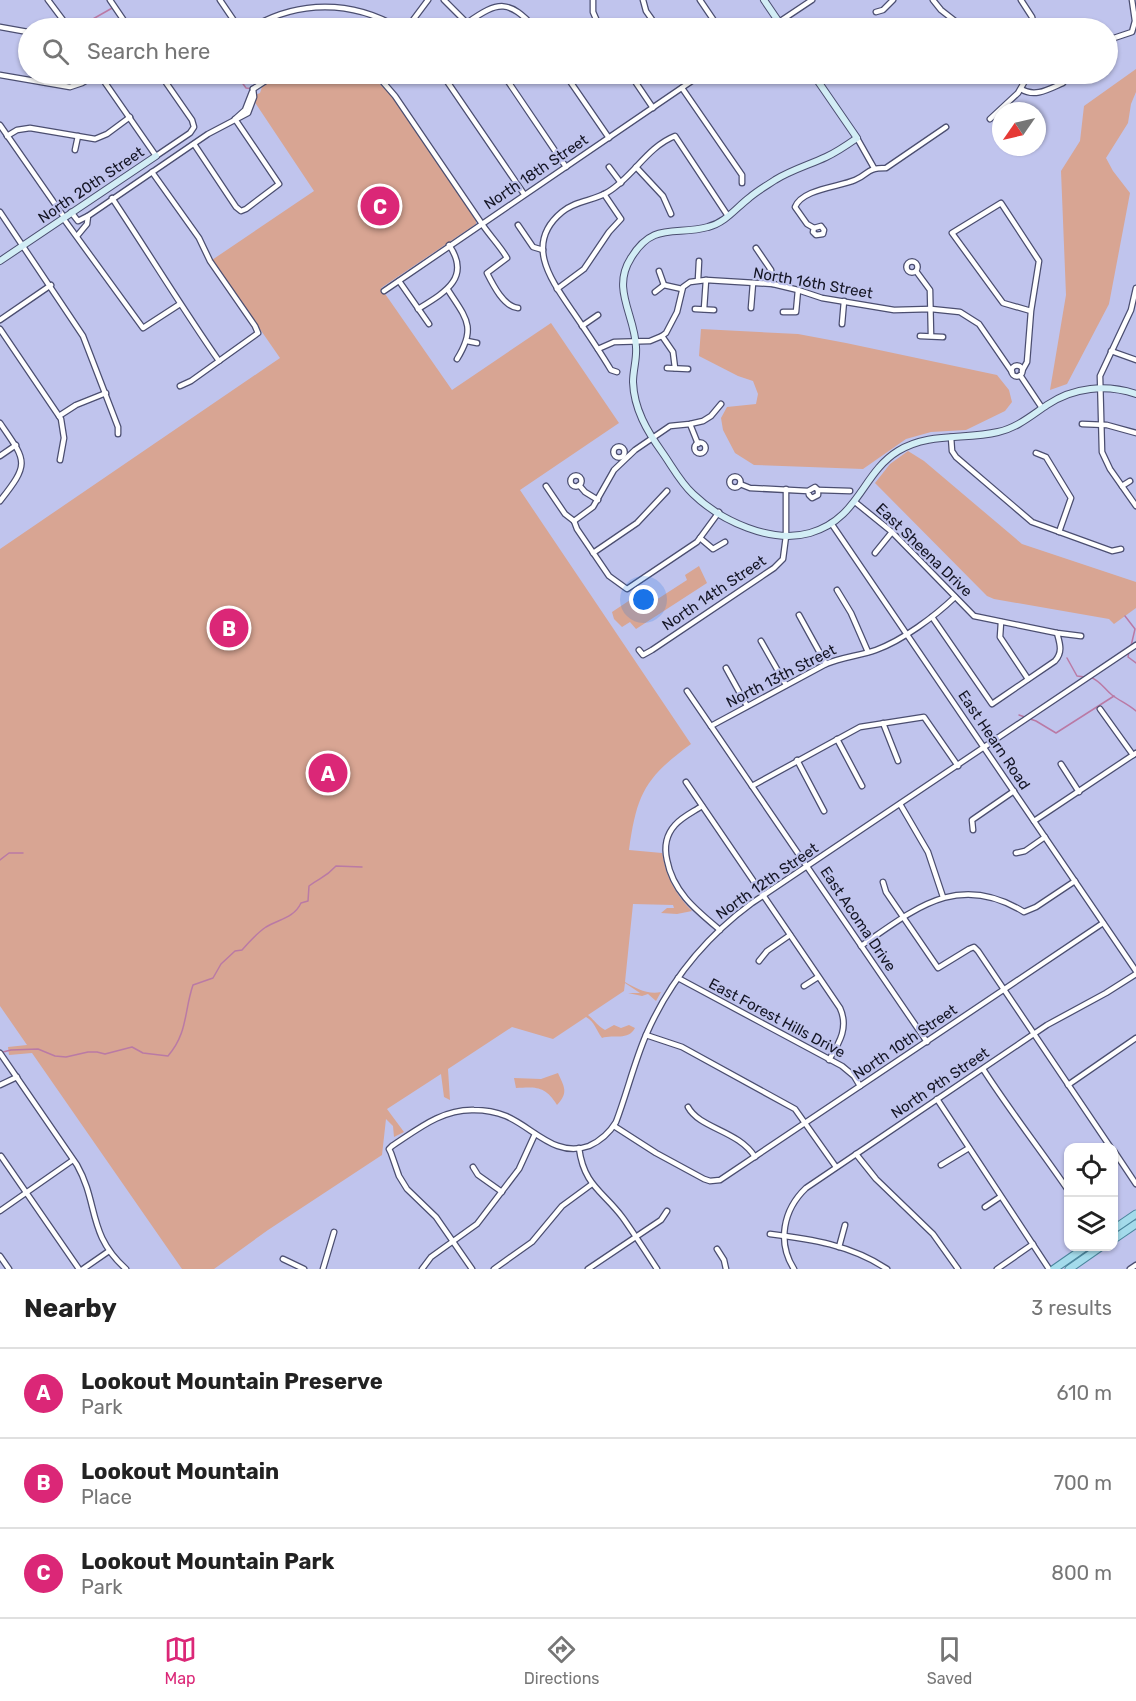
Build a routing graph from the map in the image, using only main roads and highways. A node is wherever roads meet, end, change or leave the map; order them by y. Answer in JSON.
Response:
{"nodes":[{"id":1,"x":1136,"y":1214,"type":"edge"},
{"id":2,"x":1136,"y":1224,"type":"edge"},
{"id":3,"x":1124,"y":1226,"type":"junction"},
{"id":4,"x":1118,"y":1228,"type":"edge"},
{"id":5,"x":1118,"y":1233,"type":"edge"},
{"id":6,"x":1080,"y":1251,"type":"edge"},
{"id":7,"x":1095,"y":1251,"type":"edge"},
{"id":8,"x":1054,"y":1269,"type":"edge"},
{"id":9,"x":1069,"y":1269,"type":"edge"}],
"edges":[{"from":1,"to":3,"type":"main road"},
{"from":2,"to":3,"type":"main road"},
{"from":3,"to":4,"type":"main road"},
{"from":3,"to":5,"type":"main road"},
{"from":6,"to":8,"type":"main road"},
{"from":7,"to":9,"type":"main road"}]}
